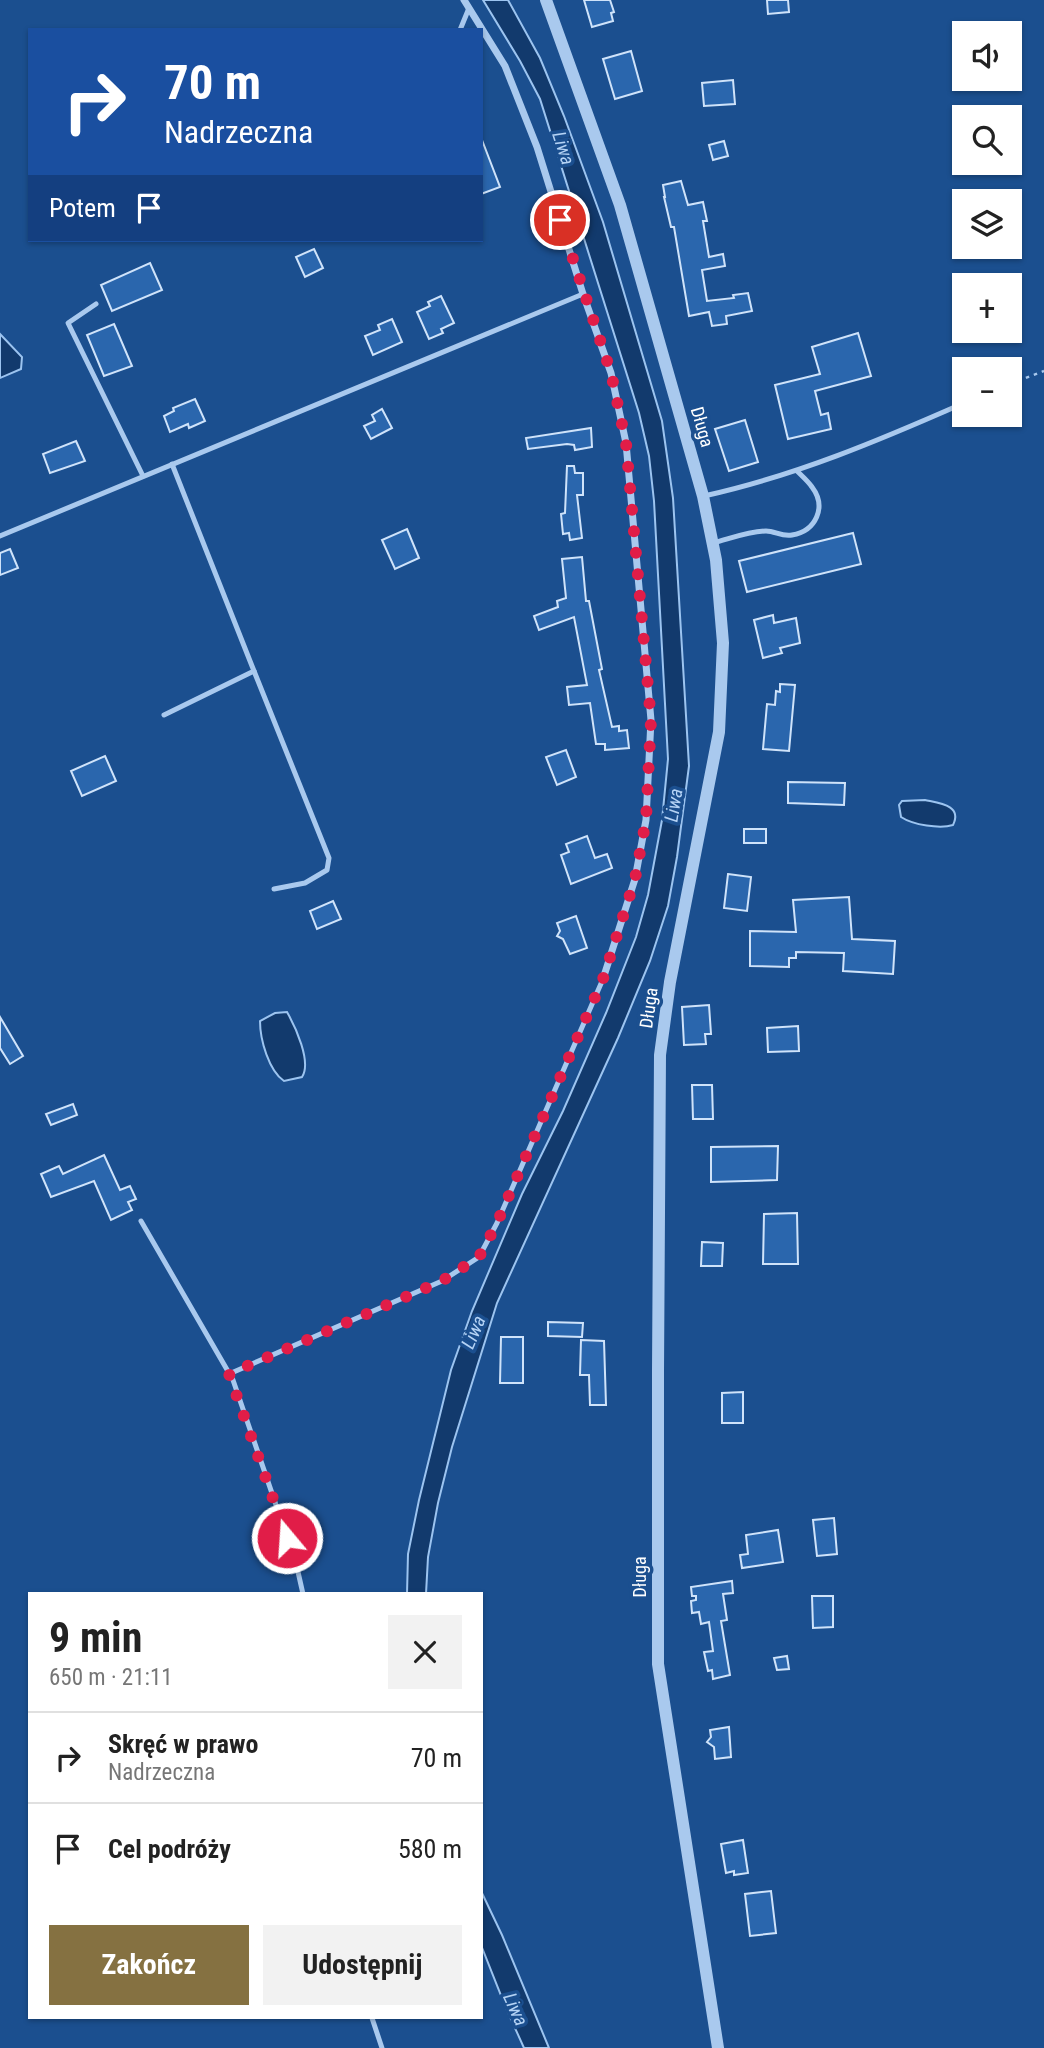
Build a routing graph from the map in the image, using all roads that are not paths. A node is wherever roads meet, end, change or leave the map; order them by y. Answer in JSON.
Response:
{"nodes":[{"id":1,"x":464,"y":0,"type":"edge"},
{"id":2,"x":546,"y":0,"type":"edge"},
{"id":3,"x":469,"y":8,"type":"junction"},
{"id":4,"x":461,"y":28,"type":"edge"},
{"id":5,"x":481,"y":28,"type":"edge"},
{"id":6,"x":483,"y":31,"type":"edge"},
{"id":7,"x":583,"y":294,"type":"junction"},
{"id":8,"x":96,"y":304,"type":"dead end"},
{"id":9,"x":952,"y":408,"type":"edge"},
{"id":10,"x":172,"y":464,"type":"junction"},
{"id":11,"x":797,"y":471,"type":"junction"},
{"id":12,"x":143,"y":476,"type":"junction"},
{"id":13,"x":704,"y":496,"type":"junction"},
{"id":14,"x":0,"y":536,"type":"edge"},
{"id":15,"x":713,"y":543,"type":"junction"},
{"id":16,"x":254,"y":671,"type":"junction"},
{"id":17,"x":164,"y":715,"type":"dead end"},
{"id":18,"x":274,"y":889,"type":"dead end"},
{"id":19,"x":603,"y":979,"type":"joint"},
{"id":20,"x":141,"y":1221,"type":"dead end"},
{"id":21,"x":229,"y":1374,"type":"junction"},
{"id":22,"x":303,"y":1592,"type":"edge"},
{"id":23,"x":372,"y":2019,"type":"edge"},
{"id":24,"x":382,"y":2048,"type":"edge"},
{"id":25,"x":718,"y":2048,"type":"edge"}],
"edges":[{"from":1,"to":3,"type":"street"},
{"from":2,"to":13,"type":"street","name":"Długa"},
{"from":3,"to":4,"type":"lane"},
{"from":3,"to":5,"type":"street"},
{"from":6,"to":7,"type":"street"},
{"from":7,"to":10,"type":"lane"},
{"from":7,"to":19,"type":"street"},
{"from":8,"to":12,"type":"lane"},
{"from":9,"to":11,"type":"lane"},
{"from":10,"to":12,"type":"lane"},
{"from":10,"to":16,"type":"lane"},
{"from":11,"to":13,"type":"lane"},
{"from":11,"to":15,"type":"lane"},
{"from":12,"to":14,"type":"lane"},
{"from":13,"to":15,"type":"street","name":"Długa"},
{"from":15,"to":25,"type":"street","name":"Długa"},
{"from":16,"to":17,"type":"lane"},
{"from":16,"to":18,"type":"lane"},
{"from":19,"to":21,"type":"lane"},
{"from":20,"to":21,"type":"lane"},
{"from":21,"to":22,"type":"lane"},
{"from":23,"to":24,"type":"lane"}]}
